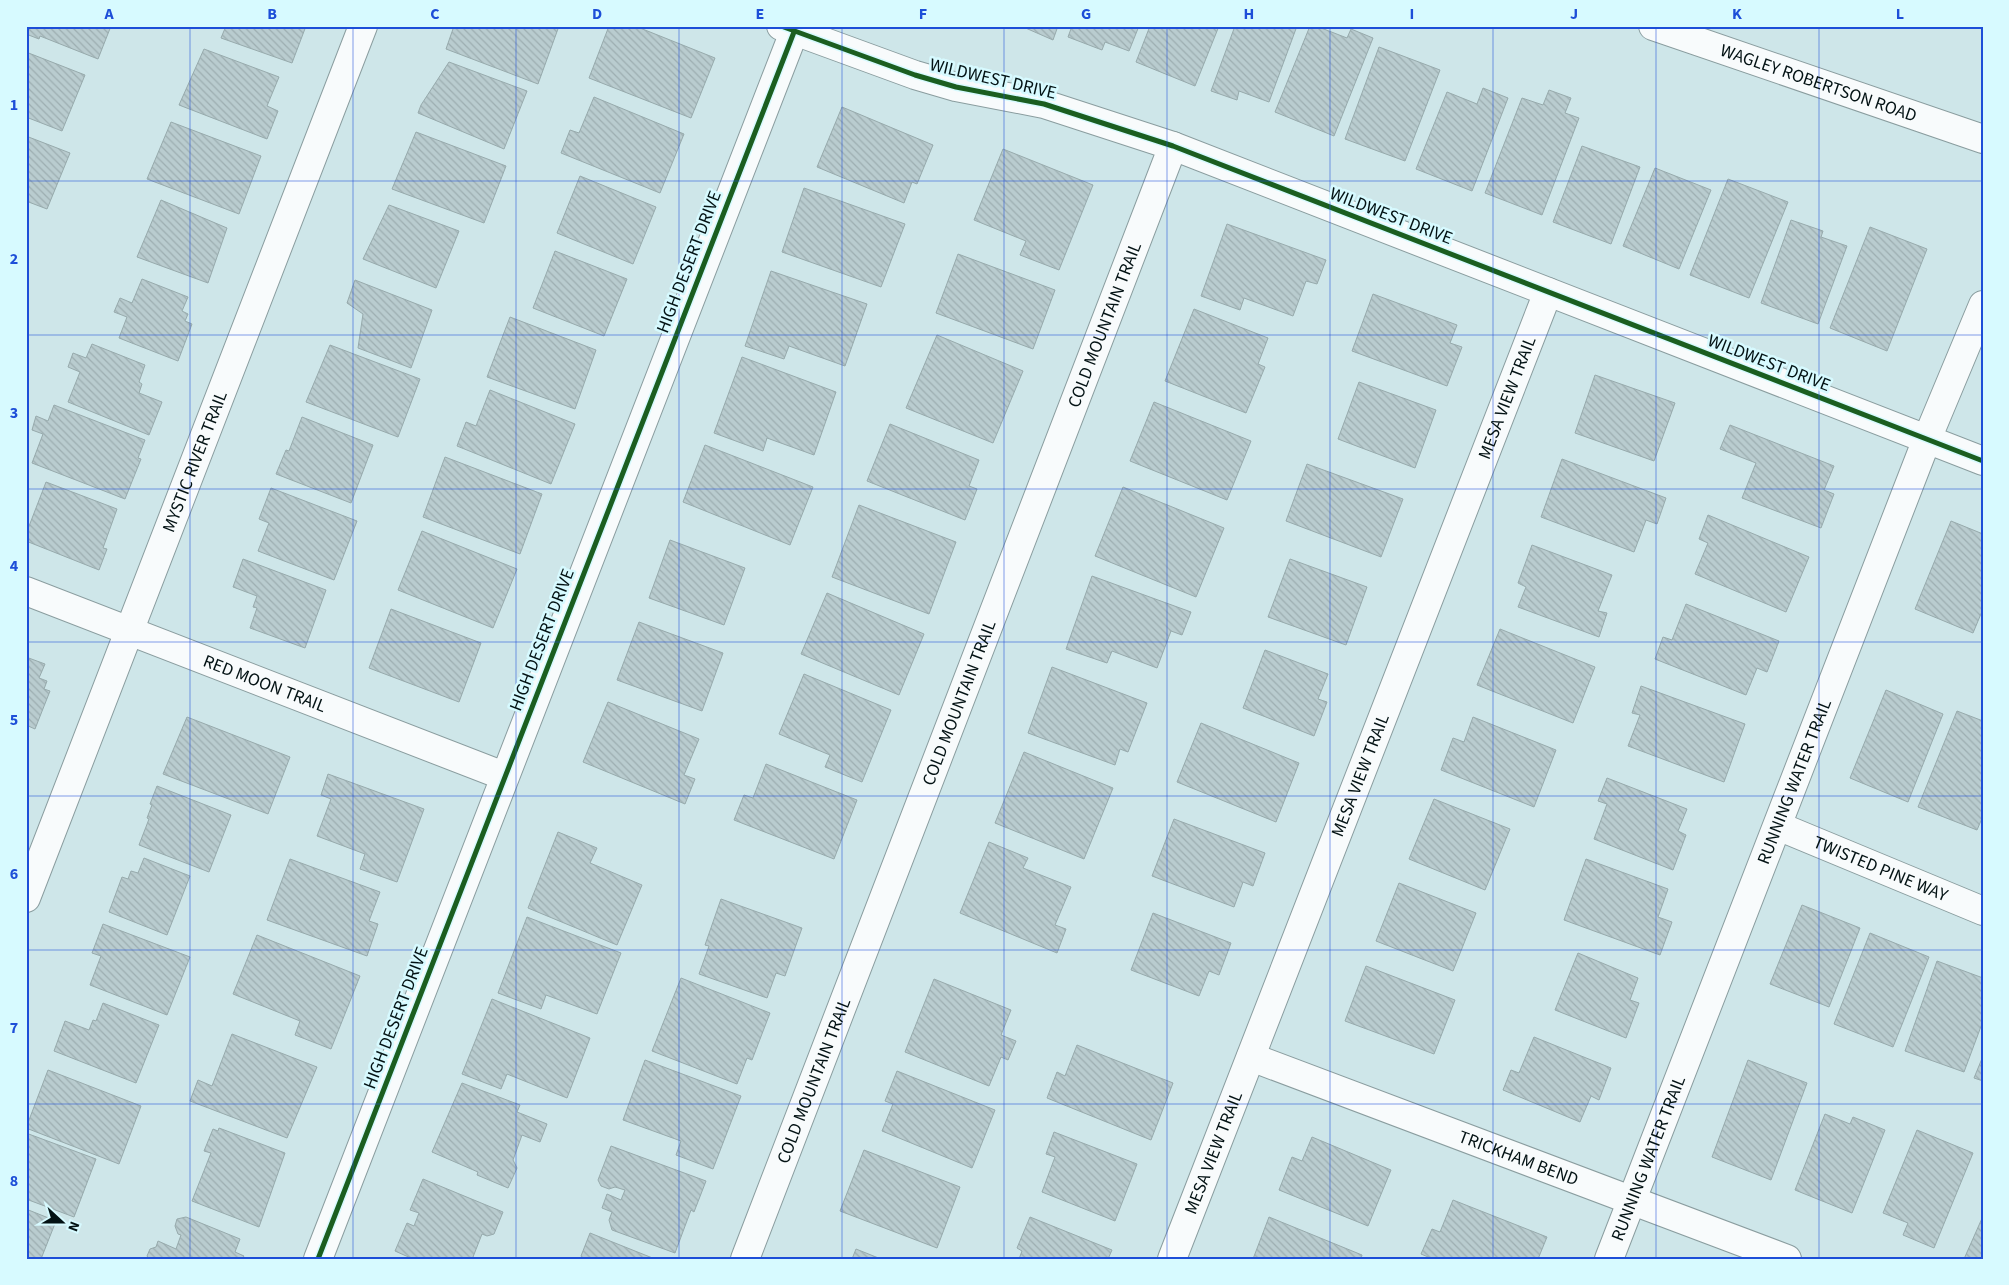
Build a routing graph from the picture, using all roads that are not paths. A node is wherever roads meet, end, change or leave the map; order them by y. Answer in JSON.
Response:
{"nodes":[{"id":1,"x":362,"y":26,"type":"edge"},
{"id":2,"x":1653,"y":26,"type":"edge"},
{"id":3,"x":787,"y":29,"type":"edge"},
{"id":4,"x":1983,"y":139,"type":"edge"},
{"id":5,"x":1173,"y":146,"type":"junction"},
{"id":6,"x":1548,"y":292,"type":"junction"},
{"id":7,"x":1983,"y":305,"type":"edge"},
{"id":8,"x":1927,"y":439,"type":"junction"},
{"id":9,"x":1983,"y":461,"type":"edge"},
{"id":10,"x":26,"y":591,"type":"edge"},
{"id":11,"x":129,"y":632,"type":"junction"},
{"id":12,"x":504,"y":776,"type":"junction"},
{"id":13,"x":1778,"y":826,"type":"junction"},
{"id":14,"x":26,"y":898,"type":"edge"},
{"id":15,"x":1983,"y":910,"type":"edge"},
{"id":16,"x":1251,"y":1057,"type":"junction"},
{"id":17,"x":1633,"y":1200,"type":"junction"},
{"id":18,"x":318,"y":1259,"type":"edge"},
{"id":19,"x":744,"y":1259,"type":"edge"},
{"id":20,"x":1172,"y":1259,"type":"edge"},
{"id":21,"x":1609,"y":1259,"type":"edge"},
{"id":22,"x":1787,"y":1259,"type":"edge"}],
"edges":[{"from":1,"to":11,"type":"street","name":"MYSTIC RIVER TRAIL"},
{"from":2,"to":4,"type":"street","name":"WAGLEY ROBERTSON ROAD"},
{"from":3,"to":5,"type":"street","name":"WILDWEST DRIVE"},
{"from":3,"to":12,"type":"street","name":"HIGH DESERT DRIVE"},
{"from":5,"to":6,"type":"street","name":"WILDWEST DRIVE"},
{"from":5,"to":19,"type":"street","name":"COLD MOUNTAIN TRAIL"},
{"from":6,"to":8,"type":"street","name":"WILDWEST DRIVE"},
{"from":6,"to":16,"type":"street","name":"MESA VIEW TRAIL"},
{"from":7,"to":8,"type":"street","name":"RUNNING WATER TRAIL"},
{"from":8,"to":9,"type":"street","name":"WILDWEST DRIVE"},
{"from":8,"to":13,"type":"street","name":"RUNNING WATER TRAIL"},
{"from":10,"to":11,"type":"street","name":"RED MOON TRAIL"},
{"from":11,"to":12,"type":"street","name":"RED MOON TRAIL"},
{"from":11,"to":14,"type":"street","name":"MYSTIC RIVER TRAIL"},
{"from":12,"to":18,"type":"street","name":"HIGH DESERT DRIVE"},
{"from":13,"to":15,"type":"street","name":"TWISTED PINE WAY"},
{"from":13,"to":17,"type":"street","name":"RUNNING WATER TRAIL"},
{"from":16,"to":17,"type":"street","name":"TRICKHAM BEND"},
{"from":16,"to":20,"type":"street","name":"MESA VIEW TRAIL"},
{"from":17,"to":21,"type":"street","name":"RUNNING WATER TRAIL"},
{"from":17,"to":22,"type":"street","name":"TRICKHAM BEND"}]}
